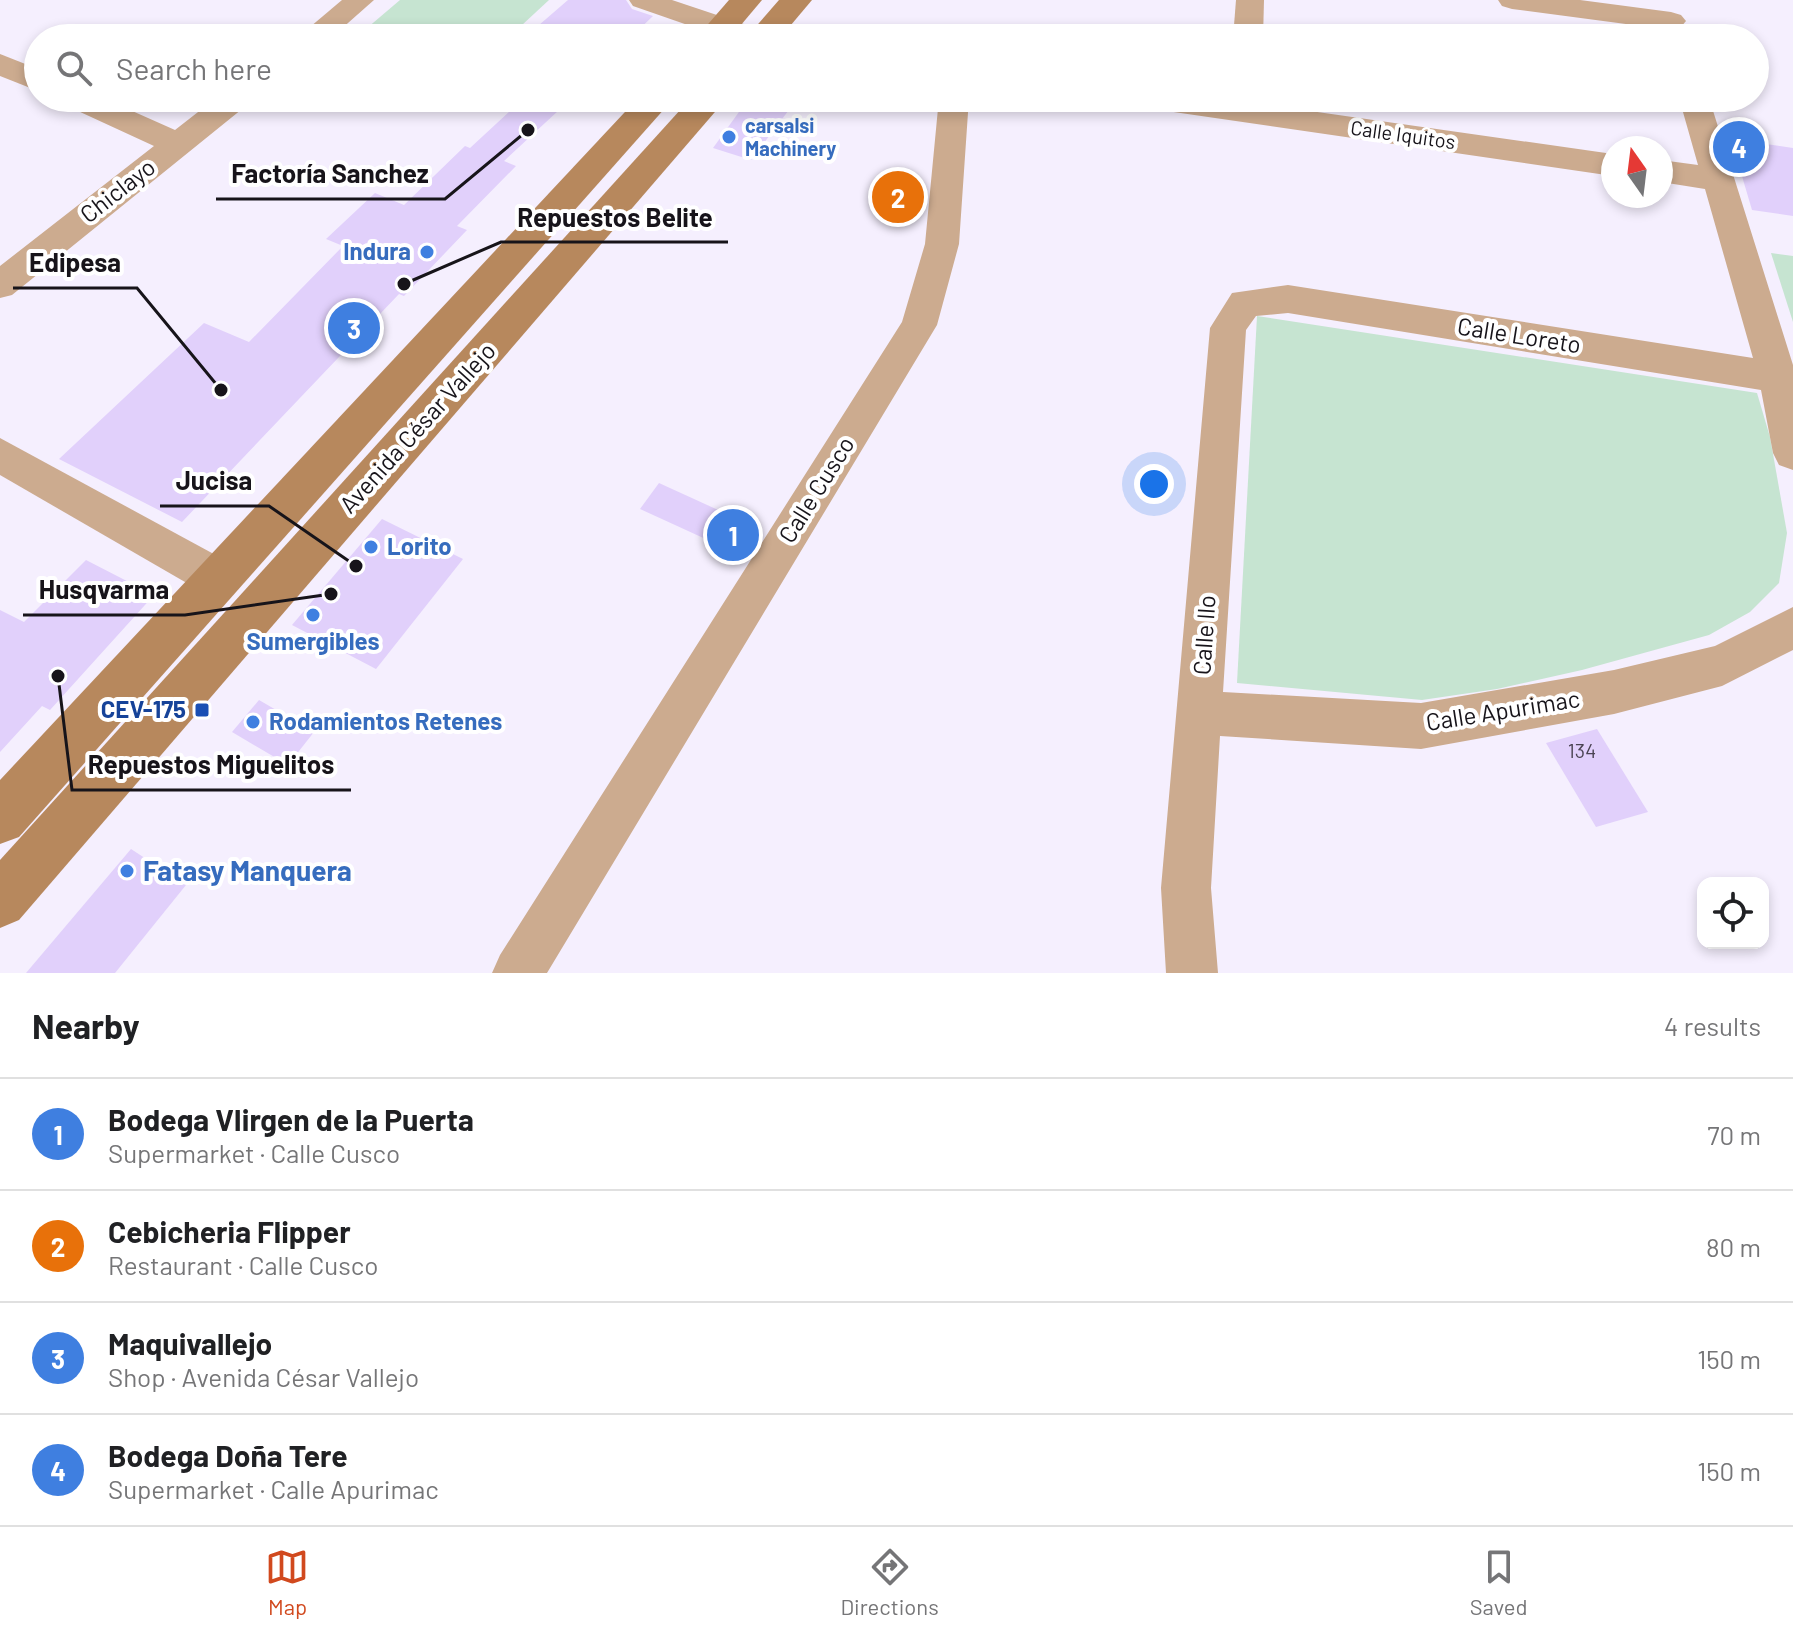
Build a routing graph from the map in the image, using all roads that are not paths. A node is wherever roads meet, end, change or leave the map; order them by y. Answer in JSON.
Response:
{"nodes":[{"id":1,"x":360,"y":0,"type":"edge"},
{"id":2,"x":643,"y":0,"type":"edge"},
{"id":3,"x":746,"y":0,"type":"edge"},
{"id":4,"x":796,"y":0,"type":"edge"},
{"id":5,"x":1250,"y":0,"type":"edge"},
{"id":6,"x":1512,"y":0,"type":"edge"},
{"id":7,"x":1670,"y":20,"type":"edge"},
{"id":8,"x":330,"y":24,"type":"edge"},
{"id":9,"x":697,"y":24,"type":"edge"},
{"id":10,"x":725,"y":24,"type":"edge"},
{"id":11,"x":775,"y":24,"type":"edge"},
{"id":12,"x":1249,"y":24,"type":"edge"},
{"id":13,"x":0,"y":64,"type":"edge"},
{"id":14,"x":24,"y":75,"type":"edge"},
{"id":15,"x":107,"y":112,"type":"edge"},
{"id":16,"x":218,"y":112,"type":"edge"},
{"id":17,"x":644,"y":112,"type":"edge"},
{"id":18,"x":698,"y":112,"type":"edge"},
{"id":19,"x":953,"y":112,"type":"edge"},
{"id":20,"x":1289,"y":112,"type":"edge"},
{"id":21,"x":1698,"y":112,"type":"edge"},
{"id":22,"x":178,"y":144,"type":"junction"},
{"id":23,"x":1601,"y":163,"type":"edge"},
{"id":24,"x":1673,"y":173,"type":"edge"},
{"id":25,"x":1718,"y":180,"type":"junction"},
{"id":26,"x":0,"y":285,"type":"edge"},
{"id":27,"x":1245,"y":303,"type":"joint"},
{"id":28,"x":1785,"y":378,"type":"edge"},
{"id":29,"x":1793,"y":453,"type":"edge"},
{"id":30,"x":0,"y":455,"type":"edge"},
{"id":31,"x":310,"y":479,"type":"junction"},
{"id":32,"x":354,"y":500,"type":"junction"},
{"id":33,"x":219,"y":579,"type":"junction"},
{"id":34,"x":1793,"y":627,"type":"edge"},
{"id":35,"x":1200,"y":713,"type":"junction"},
{"id":36,"x":0,"y":818,"type":"edge"},
{"id":37,"x":0,"y":901,"type":"edge"},
{"id":38,"x":518,"y":973,"type":"edge"},
{"id":39,"x":1192,"y":973,"type":"edge"}],
"edges":[{"from":1,"to":8,"type":"street"},
{"from":2,"to":9,"type":"street"},
{"from":3,"to":10,"type":"main road"},
{"from":4,"to":11,"type":"main road"},
{"from":5,"to":12,"type":"street"},
{"from":6,"to":7,"type":"street"},
{"from":13,"to":14,"type":"street"},
{"from":15,"to":22,"type":"street"},
{"from":16,"to":22,"type":"street","name":"Chiclayo"},
{"from":17,"to":31,"type":"main road","name":"Avenida César Vallejo"},
{"from":18,"to":32,"type":"main road","name":"Avenida César Vallejo"},
{"from":19,"to":38,"type":"street","name":"Calle Cusco"},
{"from":20,"to":23,"type":"street","name":"Calle Iquitos"},
{"from":21,"to":25,"type":"street"},
{"from":22,"to":26,"type":"street","name":"Chiclayo"},
{"from":24,"to":25,"type":"street"},
{"from":25,"to":28,"type":"street"},
{"from":27,"to":28,"type":"street","name":"Calle Loreto"},
{"from":27,"to":35,"type":"street","name":"Calle Ilo"},
{"from":28,"to":29,"type":"street"},
{"from":30,"to":33,"type":"street"},
{"from":31,"to":32,"type":"main road"},
{"from":31,"to":33,"type":"main road","name":"Avenida César Vallejo"},
{"from":32,"to":37,"type":"main road","name":"Avenida César Vallejo"},
{"from":33,"to":36,"type":"main road","name":"Avenida César Vallejo"},
{"from":34,"to":35,"type":"street","name":"Calle Apurimac"},
{"from":35,"to":39,"type":"street","name":"Calle Ilo"}]}
